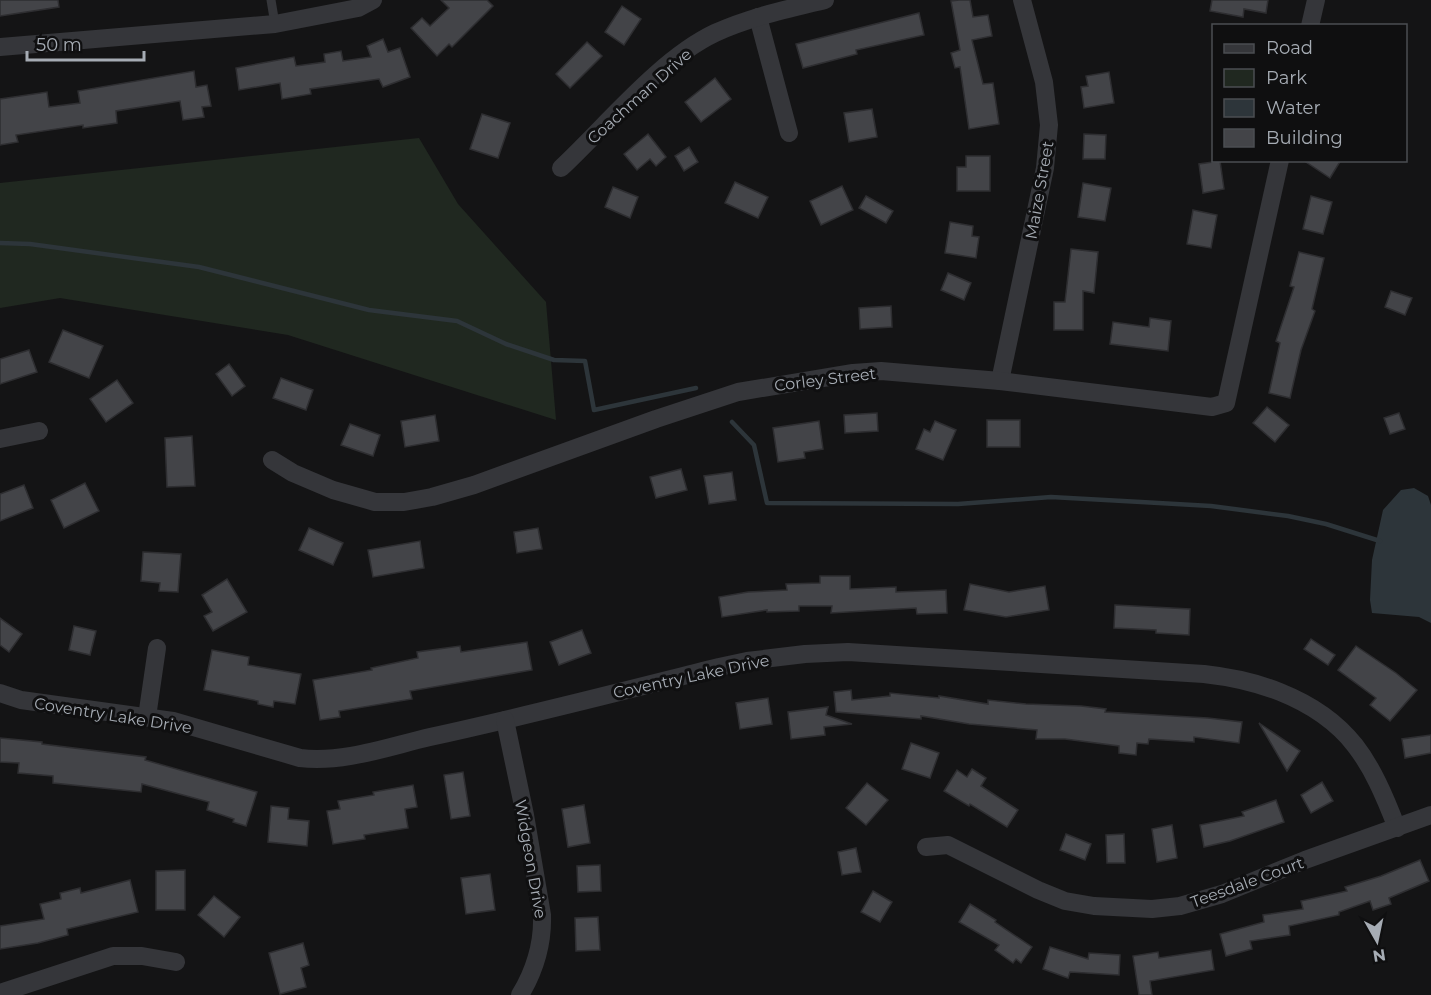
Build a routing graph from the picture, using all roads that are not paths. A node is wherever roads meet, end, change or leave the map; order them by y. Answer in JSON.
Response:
{"nodes":[{"id":1,"x":271,"y":0,"type":"edge"},
{"id":2,"x":373,"y":0,"type":"edge"},
{"id":3,"x":825,"y":0,"type":"edge"},
{"id":4,"x":1022,"y":0,"type":"edge"},
{"id":5,"x":1316,"y":0,"type":"edge"},
{"id":6,"x":758,"y":17,"type":"junction"},
{"id":7,"x":276,"y":24,"type":"junction"},
{"id":8,"x":1310,"y":24,"type":"edge"},
{"id":9,"x":0,"y":47,"type":"edge"},
{"id":10,"x":789,"y":133,"type":"dead end"},
{"id":11,"x":1280,"y":162,"type":"edge"},
{"id":12,"x":561,"y":168,"type":"dead end"},
{"id":13,"x":1000,"y":381,"type":"junction"},
{"id":14,"x":39,"y":431,"type":"dead end"},
{"id":15,"x":0,"y":439,"type":"edge"},
{"id":16,"x":272,"y":460,"type":"dead end"},
{"id":17,"x":157,"y":648,"type":"dead end"},
{"id":18,"x":0,"y":693,"type":"edge"},
{"id":19,"x":147,"y":717,"type":"junction"},
{"id":20,"x":505,"y":720,"type":"junction"},
{"id":21,"x":1431,"y":815,"type":"edge"},
{"id":22,"x":1397,"y":828,"type":"junction"},
{"id":23,"x":926,"y":847,"type":"dead end"},
{"id":24,"x":176,"y":962,"type":"dead end"},
{"id":25,"x":0,"y":993,"type":"edge"},
{"id":26,"x":520,"y":995,"type":"edge"}],
"edges":[{"from":1,"to":7,"type":"lane"},
{"from":2,"to":7,"type":"street"},
{"from":3,"to":6,"type":"street","name":"Coachman Drive"},
{"from":4,"to":13,"type":"street","name":"Maize Street"},
{"from":5,"to":8,"type":"street"},
{"from":6,"to":10,"type":"street"},
{"from":6,"to":12,"type":"street","name":"Coachman Drive"},
{"from":7,"to":9,"type":"street"},
{"from":11,"to":13,"type":"street","name":"Corley Street"},
{"from":13,"to":16,"type":"street","name":"Corley Street"},
{"from":14,"to":15,"type":"street"},
{"from":17,"to":19,"type":"street"},
{"from":18,"to":19,"type":"street","name":"Coventry Lake Drive"},
{"from":19,"to":20,"type":"street","name":"Coventry Lake Drive"},
{"from":20,"to":22,"type":"street","name":"Coventry Lake Drive"},
{"from":20,"to":26,"type":"street","name":"Widgeon Drive"},
{"from":21,"to":22,"type":"street","name":"Teesdale Court"},
{"from":22,"to":23,"type":"street","name":"Teesdale Court"},
{"from":24,"to":25,"type":"street"}]}
